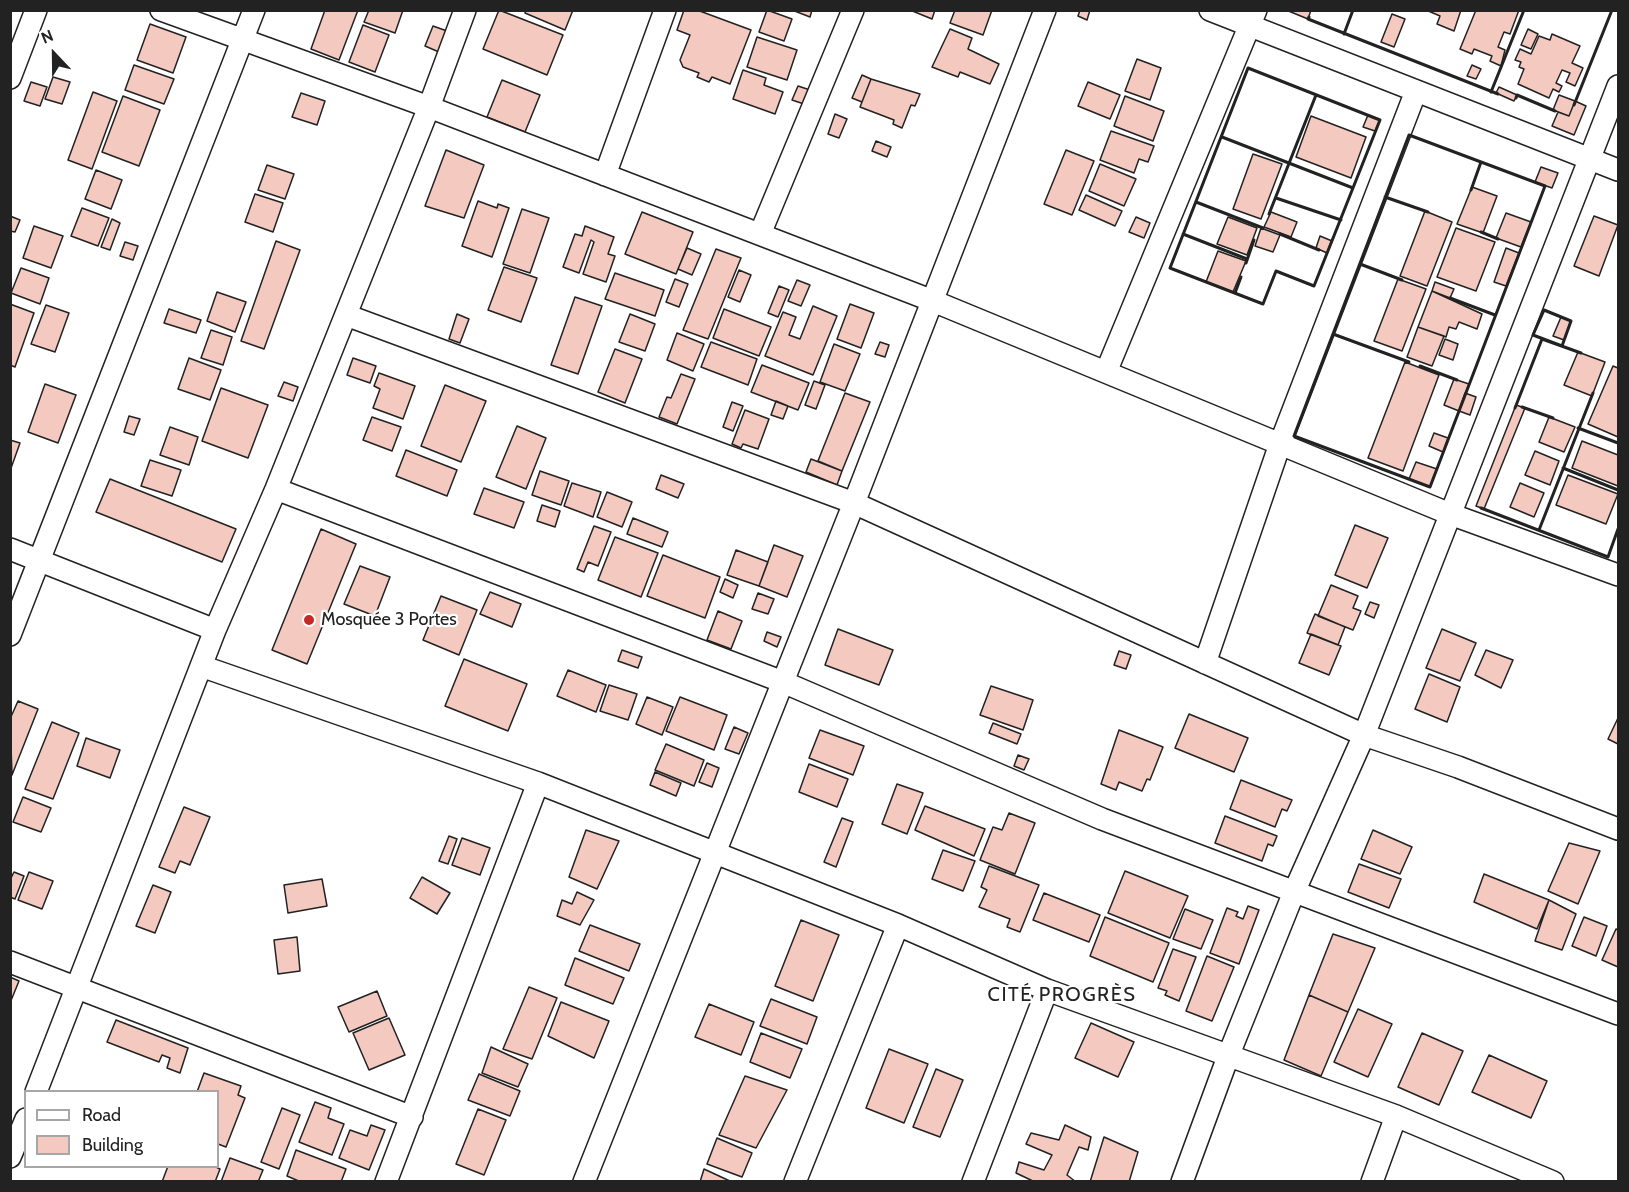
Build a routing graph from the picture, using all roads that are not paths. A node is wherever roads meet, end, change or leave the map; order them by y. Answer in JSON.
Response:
{"nodes":[{"id":1,"x":36,"y":10,"type":"edge"},
{"id":2,"x":161,"y":10,"type":"edge"},
{"id":3,"x":254,"y":10,"type":"edge"},
{"id":4,"x":465,"y":10,"type":"edge"},
{"id":5,"x":665,"y":10,"type":"edge"},
{"id":6,"x":853,"y":10,"type":"edge"},
{"id":7,"x":1045,"y":10,"type":"edge"},
{"id":8,"x":1210,"y":10,"type":"edge"},
{"id":9,"x":1253,"y":18,"type":"edge"},
{"id":10,"x":243,"y":38,"type":"junction"},
{"id":11,"x":10,"y":78,"type":"edge"},
{"id":12,"x":1618,"y":86,"type":"edge"},
{"id":13,"x":1416,"y":91,"type":"junction"},
{"id":14,"x":429,"y":107,"type":"junction"},
{"id":15,"x":1590,"y":159,"type":"junction"},
{"id":16,"x":1618,"y":170,"type":"edge"},
{"id":17,"x":605,"y":175,"type":"junction"},
{"id":18,"x":760,"y":234,"type":"junction"},
{"id":19,"x":933,"y":301,"type":"junction"},
{"id":20,"x":345,"y":315,"type":"junction"},
{"id":21,"x":1106,"y":372,"type":"junction"},
{"id":22,"x":1280,"y":444,"type":"junction"},
{"id":23,"x":276,"y":489,"type":"junction"},
{"id":24,"x":854,"y":503,"type":"junction"},
{"id":25,"x":1450,"y":514,"type":"junction"},
{"id":26,"x":10,"y":549,"type":"edge"},
{"id":27,"x":39,"y":559,"type":"junction"},
{"id":28,"x":1618,"y":575,"type":"edge"},
{"id":29,"x":215,"y":630,"type":"junction"},
{"id":30,"x":10,"y":635,"type":"edge"},
{"id":31,"x":1204,"y":663,"type":"junction"},
{"id":32,"x":201,"y":666,"type":"junction"},
{"id":33,"x":783,"y":682,"type":"junction"},
{"id":34,"x":1364,"y":735,"type":"junction"},
{"id":35,"x":538,"y":783,"type":"junction"},
{"id":36,"x":1618,"y":829,"type":"edge"},
{"id":37,"x":715,"y":851,"type":"junction"},
{"id":38,"x":1294,"y":892,"type":"junction"},
{"id":39,"x":898,"y":925,"type":"junction"},
{"id":40,"x":10,"y":962,"type":"edge"},
{"id":41,"x":77,"y":987,"type":"junction"},
{"id":42,"x":1047,"y":990,"type":"junction"},
{"id":43,"x":1618,"y":1014,"type":"edge"},
{"id":44,"x":1228,"y":1054,"type":"junction"},
{"id":45,"x":37,"y":1090,"type":"edge"},
{"id":46,"x":1396,"y":1116,"type":"junction"},
{"id":47,"x":412,"y":1118,"type":"junction"},
{"id":48,"x":24,"y":1124,"type":"edge"},
{"id":49,"x":10,"y":1157,"type":"edge"},
{"id":50,"x":386,"y":1182,"type":"edge"},
{"id":51,"x":584,"y":1182,"type":"edge"},
{"id":52,"x":795,"y":1182,"type":"edge"},
{"id":53,"x":973,"y":1182,"type":"edge"},
{"id":54,"x":1182,"y":1182,"type":"edge"},
{"id":55,"x":1372,"y":1182,"type":"edge"},
{"id":56,"x":1553,"y":1182,"type":"edge"}],
"edges":[{"from":1,"to":11,"type":"street"},
{"from":2,"to":10,"type":"street"},
{"from":3,"to":10,"type":"street"},
{"from":4,"to":14,"type":"street"},
{"from":5,"to":17,"type":"street"},
{"from":6,"to":18,"type":"street"},
{"from":7,"to":19,"type":"street"},
{"from":8,"to":9,"type":"street"},
{"from":9,"to":13,"type":"street"},
{"from":9,"to":21,"type":"street"},
{"from":10,"to":14,"type":"street"},
{"from":10,"to":27,"type":"street"},
{"from":12,"to":15,"type":"street"},
{"from":13,"to":15,"type":"street"},
{"from":13,"to":22,"type":"street"},
{"from":14,"to":17,"type":"street"},
{"from":14,"to":20,"type":"street"},
{"from":15,"to":16,"type":"street"},
{"from":15,"to":25,"type":"street"},
{"from":17,"to":18,"type":"street"},
{"from":18,"to":19,"type":"street"},
{"from":19,"to":21,"type":"street"},
{"from":19,"to":24,"type":"street"},
{"from":20,"to":23,"type":"street"},
{"from":20,"to":24,"type":"street"},
{"from":21,"to":22,"type":"street"},
{"from":22,"to":25,"type":"street"},
{"from":22,"to":31,"type":"street"},
{"from":23,"to":29,"type":"street"},
{"from":23,"to":33,"type":"street"},
{"from":24,"to":31,"type":"street"},
{"from":24,"to":33,"type":"street"},
{"from":25,"to":28,"type":"street"},
{"from":25,"to":34,"type":"street"},
{"from":26,"to":27,"type":"street"},
{"from":27,"to":29,"type":"street"},
{"from":27,"to":30,"type":"street"},
{"from":29,"to":32,"type":"street"},
{"from":31,"to":34,"type":"street"},
{"from":32,"to":35,"type":"street"},
{"from":32,"to":41,"type":"street"},
{"from":33,"to":37,"type":"street"},
{"from":33,"to":38,"type":"street"},
{"from":34,"to":36,"type":"street"},
{"from":34,"to":38,"type":"street"},
{"from":35,"to":37,"type":"street"},
{"from":35,"to":47,"type":"street"},
{"from":37,"to":39,"type":"street"},
{"from":37,"to":51,"type":"street"},
{"from":38,"to":43,"type":"street"},
{"from":38,"to":44,"type":"street"},
{"from":39,"to":42,"type":"street"},
{"from":39,"to":52,"type":"street"},
{"from":40,"to":41,"type":"street"},
{"from":41,"to":45,"type":"street"},
{"from":41,"to":47,"type":"street"},
{"from":42,"to":44,"type":"street"},
{"from":42,"to":53,"type":"street"},
{"from":44,"to":46,"type":"street"},
{"from":44,"to":54,"type":"street"},
{"from":46,"to":55,"type":"street"},
{"from":46,"to":56,"type":"street"},
{"from":47,"to":50,"type":"street"},
{"from":48,"to":49,"type":"street"}]}
